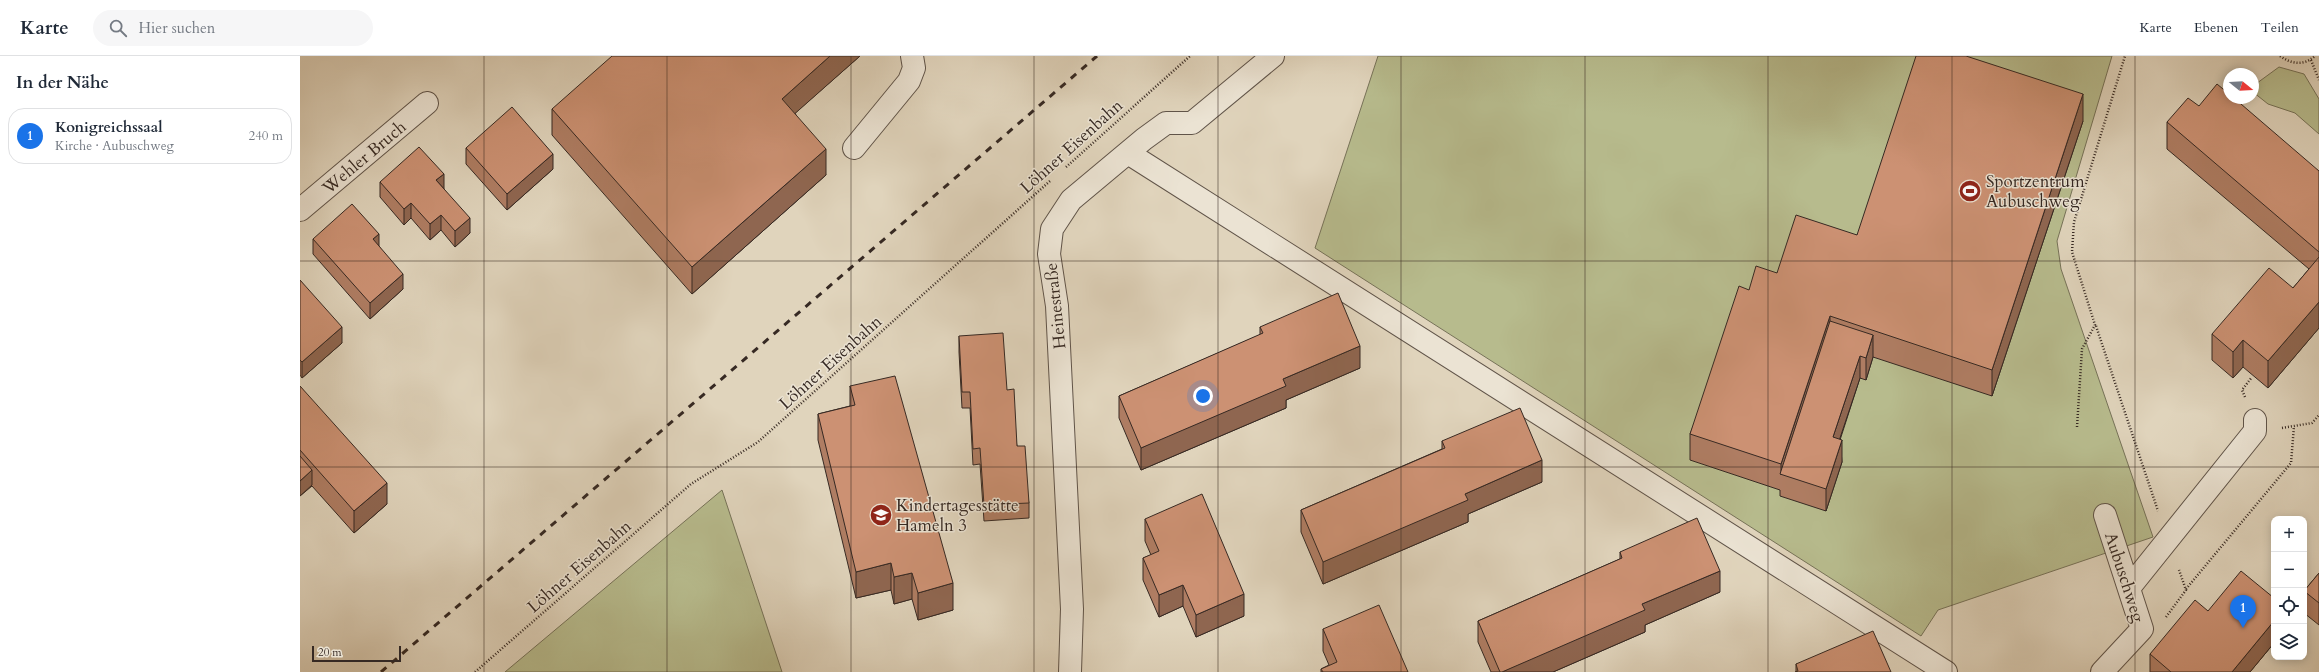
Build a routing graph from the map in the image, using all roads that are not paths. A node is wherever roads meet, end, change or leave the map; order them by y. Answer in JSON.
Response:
{"nodes":[{"id":1,"x":912,"y":56,"type":"edge"},
{"id":2,"x":1274,"y":56,"type":"edge"},
{"id":3,"x":427,"y":103,"type":"dead end"},
{"id":4,"x":854,"y":148,"type":"dead end"},
{"id":5,"x":1128,"y":152,"type":"junction"},
{"id":6,"x":300,"y":210,"type":"edge"},
{"id":7,"x":2254,"y":420,"type":"dead end"},
{"id":8,"x":2105,"y":515,"type":"dead end"},
{"id":9,"x":2129,"y":588,"type":"junction"},
{"id":10,"x":1070,"y":672,"type":"edge"},
{"id":11,"x":1946,"y":672,"type":"edge"},
{"id":12,"x":2102,"y":672,"type":"edge"}],
"edges":[{"from":1,"to":4,"type":"street"},
{"from":2,"to":5,"type":"street","name":"Heinestraße"},
{"from":3,"to":6,"type":"street","name":"Wehler Bruch"},
{"from":5,"to":10,"type":"street","name":"Heinestraße"},
{"from":5,"to":11,"type":"street"},
{"from":7,"to":9,"type":"street"},
{"from":8,"to":9,"type":"street","name":"Aubuschweg"},
{"from":9,"to":12,"type":"street","name":"Aubuschweg"}]}
